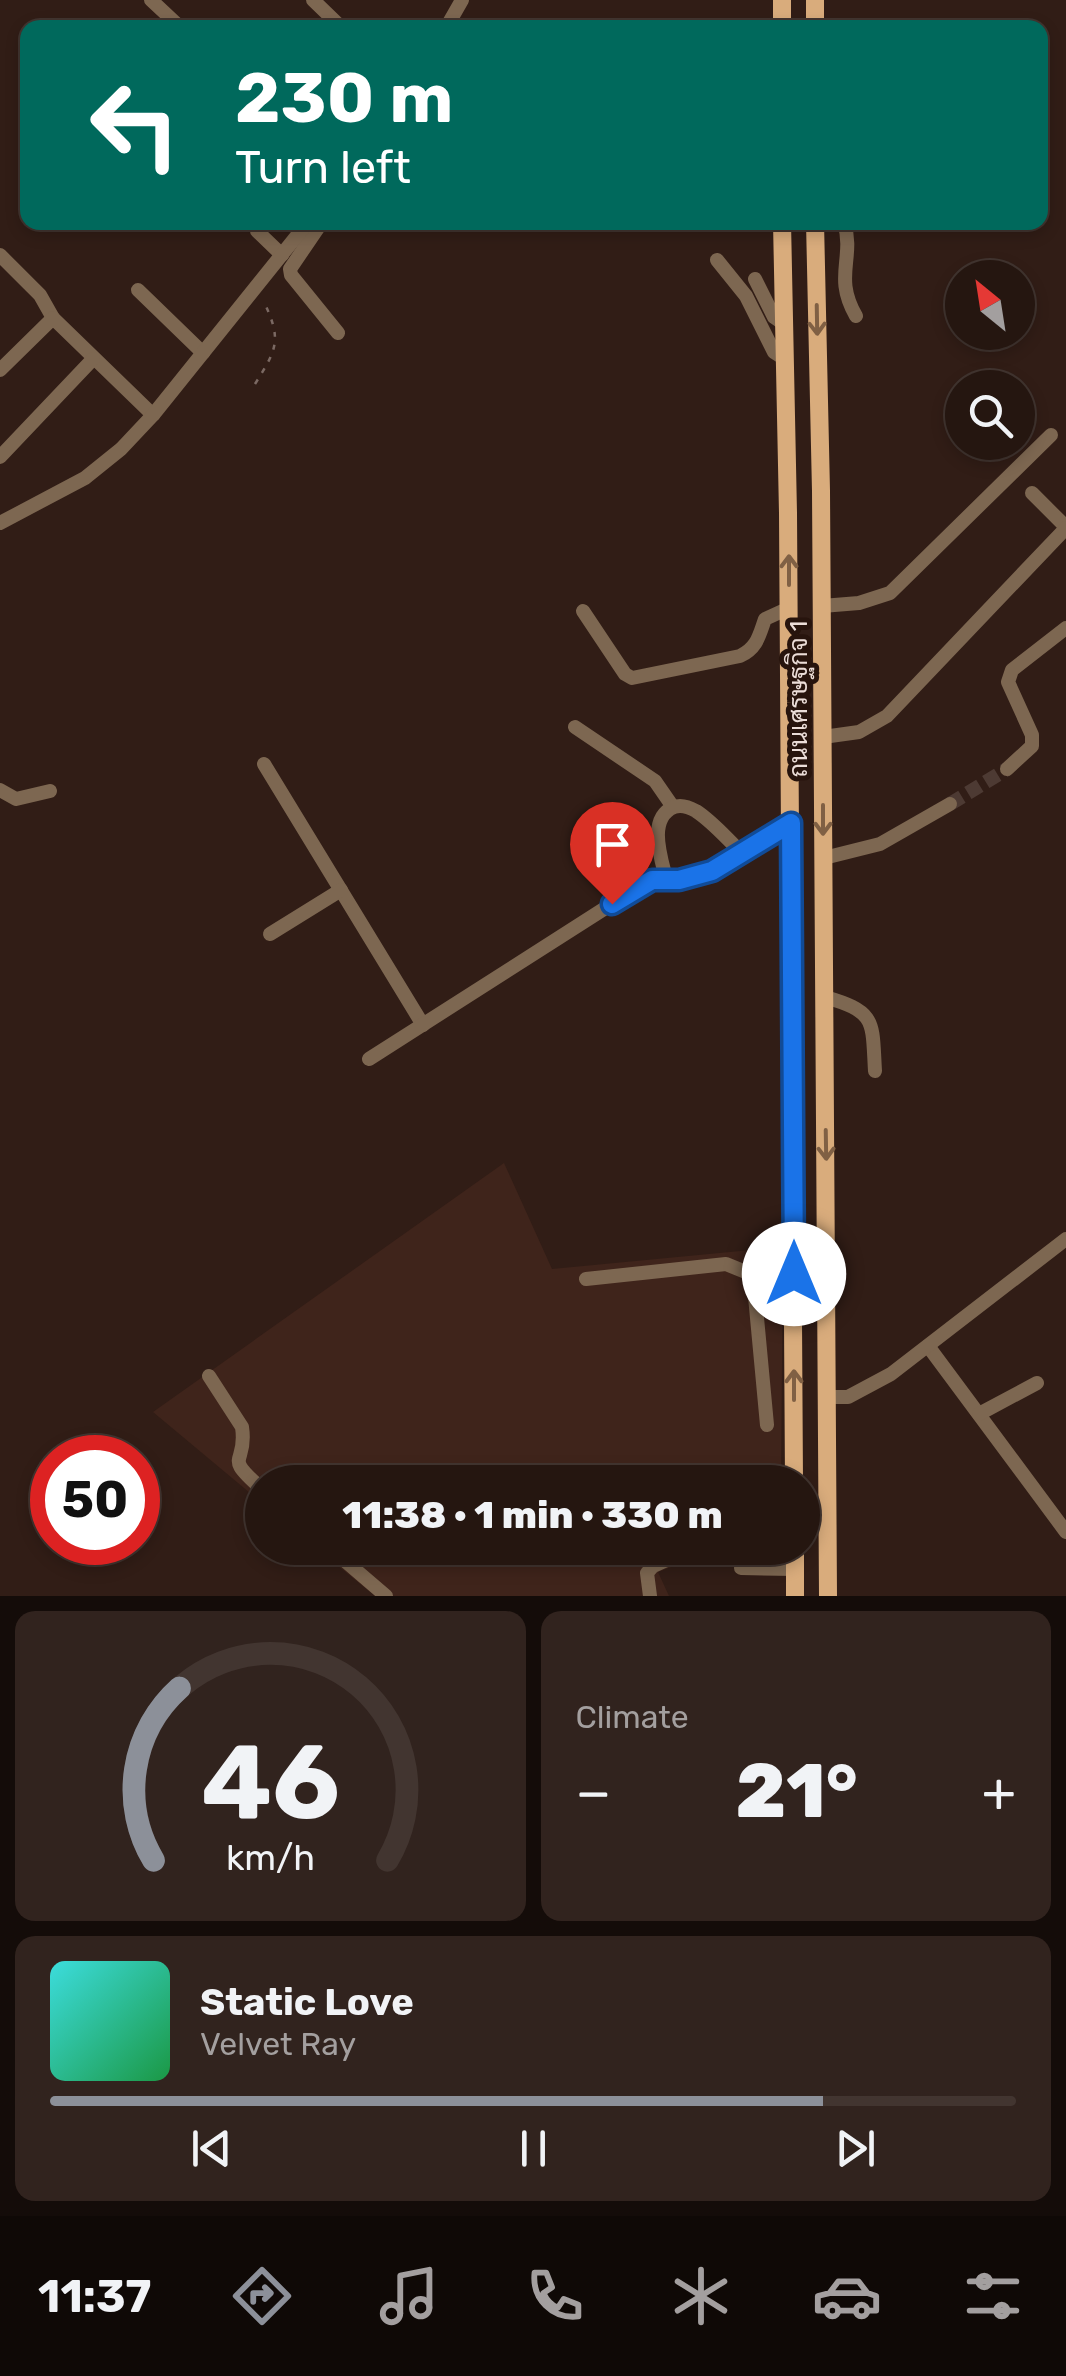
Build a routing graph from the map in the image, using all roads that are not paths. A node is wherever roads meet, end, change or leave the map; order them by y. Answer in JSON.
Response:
{"nodes":[{"id":1,"x":151,"y":0,"type":"edge"},
{"id":2,"x":313,"y":0,"type":"edge"},
{"id":3,"x":172,"y":20,"type":"edge"},
{"id":4,"x":334,"y":20,"type":"edge"},
{"id":5,"x":302,"y":230,"type":"edge"},
{"id":6,"x":316,"y":230,"type":"edge"},
{"id":7,"x":782,"y":230,"type":"edge"},
{"id":8,"x":816,"y":230,"type":"edge"},
{"id":9,"x":846,"y":230,"type":"edge"},
{"id":10,"x":257,"y":231,"type":"dead end"},
{"id":11,"x":0,"y":254,"type":"edge"},
{"id":12,"x":282,"y":256,"type":"junction"},
{"id":13,"x":717,"y":260,"type":"dead end"},
{"id":14,"x":755,"y":279,"type":"dead end"},
{"id":15,"x":138,"y":290,"type":"dead end"},
{"id":16,"x":856,"y":316,"type":"dead end"},
{"id":17,"x":53,"y":318,"type":"junction"},
{"id":18,"x":784,"y":324,"type":"junction"},
{"id":19,"x":338,"y":334,"type":"dead end"},
{"id":20,"x":203,"y":353,"type":"junction"},
{"id":21,"x":94,"y":359,"type":"junction"},
{"id":22,"x":785,"y":359,"type":"junction"},
{"id":23,"x":0,"y":370,"type":"edge"},
{"id":24,"x":152,"y":415,"type":"junction"},
{"id":25,"x":1050,"y":434,"type":"dead end"},
{"id":26,"x":0,"y":456,"type":"edge"},
{"id":27,"x":788,"y":492,"type":"junction"},
{"id":28,"x":821,"y":492,"type":"junction"},
{"id":29,"x":1032,"y":494,"type":"dead end"},
{"id":30,"x":0,"y":522,"type":"edge"},
{"id":31,"x":1066,"y":528,"type":"edge"},
{"id":32,"x":822,"y":606,"type":"junction"},
{"id":33,"x":789,"y":608,"type":"junction"},
{"id":34,"x":584,"y":611,"type":"dead end"},
{"id":35,"x":1066,"y":628,"type":"edge"},
{"id":36,"x":575,"y":727,"type":"dead end"},
{"id":37,"x":823,"y":737,"type":"junction"},
{"id":38,"x":264,"y":764,"type":"dead end"},
{"id":39,"x":1007,"y":769,"type":"tunnel mouth"},
{"id":40,"x":0,"y":790,"type":"edge"},
{"id":41,"x":50,"y":790,"type":"dead end"},
{"id":42,"x":950,"y":804,"type":"tunnel mouth"},
{"id":43,"x":672,"y":807,"type":"junction"},
{"id":44,"x":791,"y":823,"type":"junction"},
{"id":45,"x":742,"y":854,"type":"junction"},
{"id":46,"x":824,"y":858,"type":"junction"},
{"id":47,"x":666,"y":878,"type":"junction"},
{"id":48,"x":341,"y":890,"type":"junction"},
{"id":49,"x":270,"y":934,"type":"dead end"},
{"id":50,"x":825,"y":997,"type":"junction"},
{"id":51,"x":423,"y":1024,"type":"junction"},
{"id":52,"x":368,"y":1059,"type":"dead end"},
{"id":53,"x":875,"y":1071,"type":"dead end"},
{"id":54,"x":1061,"y":1242,"type":"edge"},
{"id":55,"x":1066,"y":1260,"type":"edge"},
{"id":56,"x":753,"y":1274,"type":"junction"},
{"id":57,"x":794,"y":1274,"type":"junction"},
{"id":58,"x":586,"y":1279,"type":"dead end"},
{"id":59,"x":928,"y":1346,"type":"junction"},
{"id":60,"x":208,"y":1376,"type":"dead end"},
{"id":61,"x":1037,"y":1383,"type":"dead end"},
{"id":62,"x":828,"y":1397,"type":"junction"},
{"id":63,"x":979,"y":1414,"type":"junction"},
{"id":64,"x":767,"y":1425,"type":"dead end"},
{"id":65,"x":794,"y":1465,"type":"edge"},
{"id":66,"x":245,"y":1474,"type":"edge"},
{"id":67,"x":1066,"y":1532,"type":"edge"},
{"id":68,"x":350,"y":1565,"type":"edge"},
{"id":69,"x":655,"y":1565,"type":"edge"},
{"id":70,"x":795,"y":1565,"type":"edge"},
{"id":71,"x":741,"y":1568,"type":"dead end"},
{"id":72,"x":795,"y":1569,"type":"junction"},
{"id":73,"x":386,"y":1596,"type":"edge"},
{"id":74,"x":650,"y":1596,"type":"edge"},
{"id":75,"x":795,"y":1596,"type":"edge"},
{"id":76,"x":828,"y":1596,"type":"edge"}],
"edges":[{"from":1,"to":3,"type":"street"},
{"from":2,"to":4,"type":"street"},
{"from":5,"to":12,"type":"street"},
{"from":6,"to":19,"type":"street"},
{"from":7,"to":18,"type":"main road","name":"ถนนเศรษฐกิจ 1"},
{"from":8,"to":28,"type":"main road","name":"ถนนเศรษฐกิจ 1","one_way":true},
{"from":9,"to":16,"type":"street"},
{"from":10,"to":12,"type":"street"},
{"from":11,"to":17,"type":"street"},
{"from":12,"to":20,"type":"street"},
{"from":13,"to":22,"type":"street"},
{"from":14,"to":18,"type":"street"},
{"from":15,"to":20,"type":"street"},
{"from":17,"to":21,"type":"street"},
{"from":17,"to":23,"type":"street"},
{"from":18,"to":22,"type":"main road","name":"ถนนเศรษฐกิจ 1"},
{"from":20,"to":24,"type":"street"},
{"from":21,"to":24,"type":"street"},
{"from":21,"to":26,"type":"street"},
{"from":22,"to":27,"type":"main road","name":"ถนนเศรษฐกิจ 1"},
{"from":24,"to":30,"type":"street"},
{"from":25,"to":32,"type":"street"},
{"from":27,"to":28,"type":"main road"},
{"from":33,"to":27,"type":"main road","name":"ถนนเศรษฐกิจ 1","one_way":true},
{"from":28,"to":32,"type":"main road","name":"ถนนเศรษฐกิจ 1"},
{"from":29,"to":31,"type":"street"},
{"from":31,"to":37,"type":"street"},
{"from":32,"to":37,"type":"main road","name":"ถนนเศรษฐกิจ 1"},
{"from":33,"to":34,"type":"street"},
{"from":33,"to":44,"type":"main road","name":"ถนนเศรษฐกิจ 1"},
{"from":35,"to":39,"type":"street"},
{"from":36,"to":43,"type":"street"},
{"from":37,"to":46,"type":"main road","name":"ถนนเศรษฐกิจ 1","one_way":true},
{"from":38,"to":48,"type":"street"},
{"from":40,"to":41,"type":"street"},
{"from":42,"to":46,"type":"street"},
{"from":43,"to":45,"type":"street"},
{"from":43,"to":47,"type":"street"},
{"from":44,"to":45,"type":"street"},
{"from":44,"to":57,"type":"main road","name":"ถนนเศรษฐกิจ 1"},
{"from":45,"to":47,"type":"street"},
{"from":46,"to":50,"type":"main road","name":"ถนนเศรษฐกิจ 1"},
{"from":47,"to":51,"type":"street"},
{"from":48,"to":49,"type":"street"},
{"from":48,"to":51,"type":"street"},
{"from":50,"to":53,"type":"street"},
{"from":50,"to":62,"type":"main road","name":"ถนนเศรษฐกิจ 1","one_way":true},
{"from":51,"to":52,"type":"street"},
{"from":54,"to":55,"type":"street"},
{"from":54,"to":59,"type":"street"},
{"from":56,"to":57,"type":"street"},
{"from":56,"to":58,"type":"street"},
{"from":56,"to":64,"type":"street"},
{"from":65,"to":57,"type":"main road","name":"ถนนเศรษฐกิจ 1","one_way":true},
{"from":59,"to":62,"type":"street"},
{"from":59,"to":63,"type":"street"},
{"from":60,"to":66,"type":"street"},
{"from":61,"to":63,"type":"street"},
{"from":62,"to":76,"type":"main road","name":"ถนนเศรษฐกิจ 1"},
{"from":63,"to":67,"type":"street"},
{"from":68,"to":73,"type":"street"},
{"from":69,"to":74,"type":"street"},
{"from":70,"to":72,"type":"main road"},
{"from":71,"to":72,"type":"street"},
{"from":72,"to":75,"type":"main road"}]}
